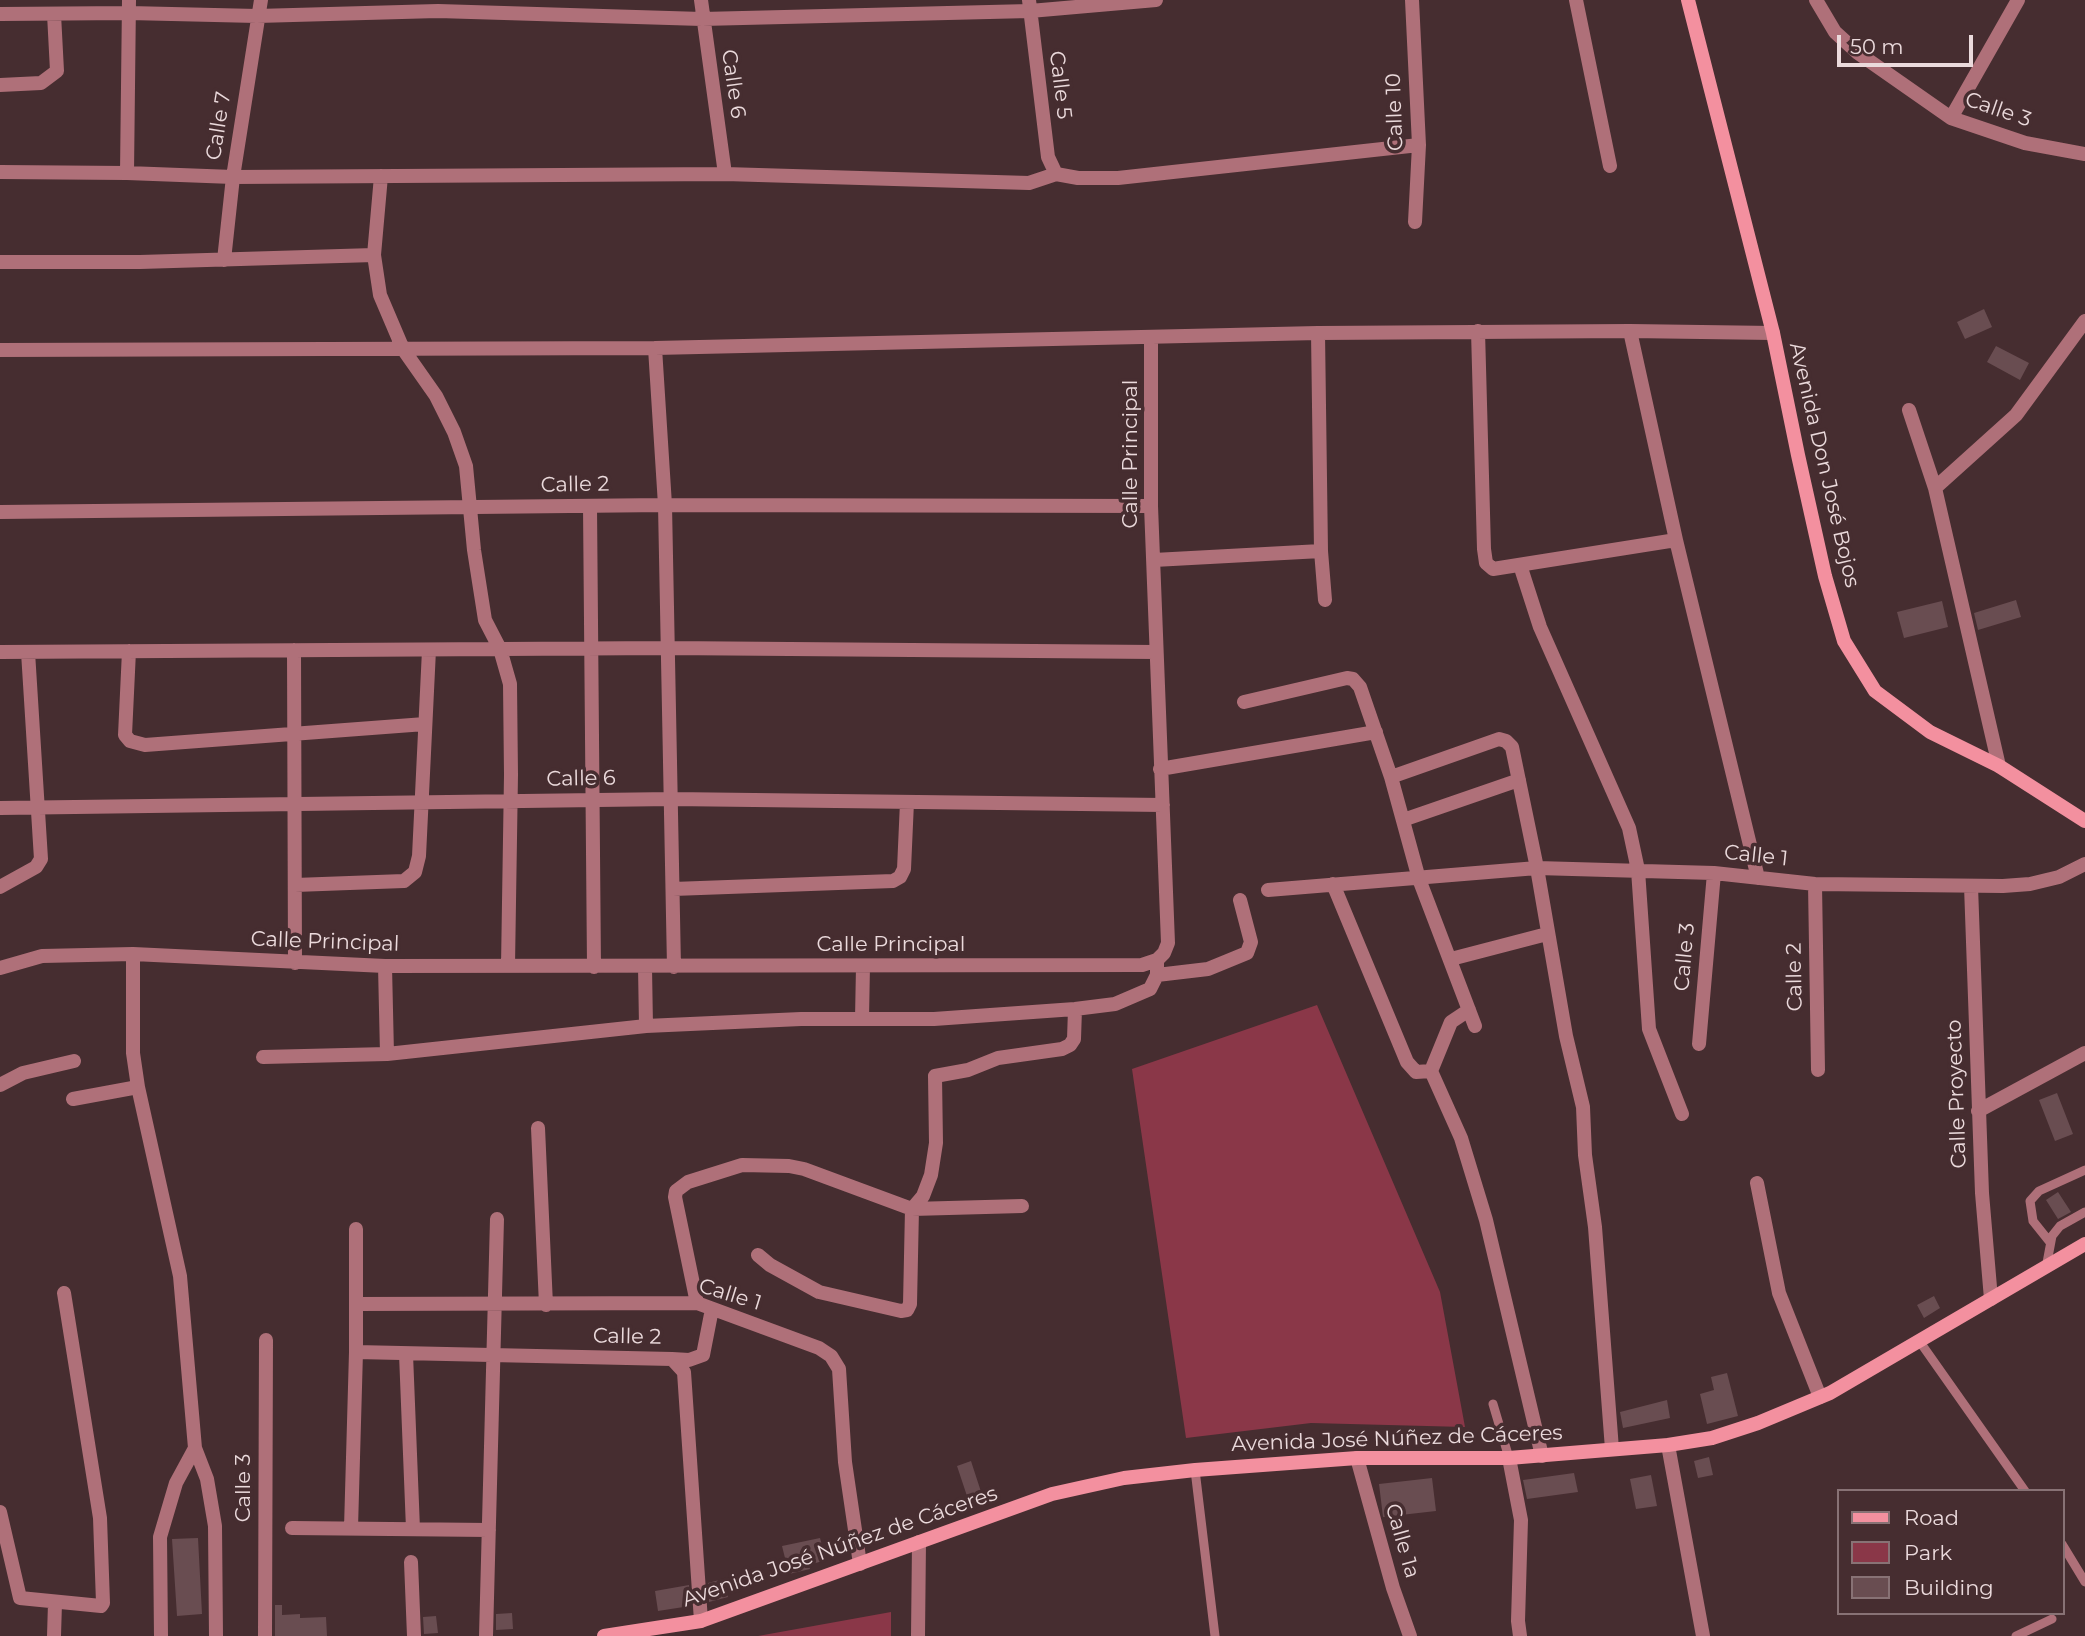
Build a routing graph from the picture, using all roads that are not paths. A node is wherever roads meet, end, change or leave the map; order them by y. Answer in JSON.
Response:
{"nodes":[{"id":1,"x":261,"y":0,"type":"edge"},
{"id":2,"x":701,"y":0,"type":"edge"},
{"id":3,"x":1156,"y":0,"type":"edge"},
{"id":4,"x":1412,"y":0,"type":"edge"},
{"id":5,"x":1576,"y":0,"type":"edge"},
{"id":6,"x":1688,"y":0,"type":"edge"},
{"id":7,"x":1816,"y":0,"type":"edge"},
{"id":8,"x":2018,"y":0,"type":"edge"},
{"id":9,"x":1029,"y":6,"type":"edge"},
{"id":10,"x":129,"y":7,"type":"edge"},
{"id":11,"x":6,"y":10,"type":"edge"},
{"id":12,"x":54,"y":14,"type":"junction"},
{"id":13,"x":257,"y":16,"type":"junction"},
{"id":14,"x":702,"y":19,"type":"junction"},
{"id":15,"x":0,"y":85,"type":"edge"},
{"id":16,"x":1951,"y":118,"type":"junction"},
{"id":17,"x":1419,"y":145,"type":"junction"},
{"id":18,"x":2085,"y":154,"type":"edge"},
{"id":19,"x":1610,"y":166,"type":"dead end"},
{"id":20,"x":0,"y":172,"type":"edge"},
{"id":21,"x":127,"y":173,"type":"junction"},
{"id":22,"x":725,"y":174,"type":"junction"},
{"id":23,"x":1056,"y":174,"type":"junction"},
{"id":24,"x":382,"y":176,"type":"junction"},
{"id":25,"x":233,"y":177,"type":"junction"},
{"id":26,"x":1415,"y":222,"type":"dead end"},
{"id":27,"x":374,"y":255,"type":"junction"},
{"id":28,"x":224,"y":260,"type":"junction"},
{"id":29,"x":0,"y":261,"type":"edge"},
{"id":30,"x":2085,"y":321,"type":"edge"},
{"id":31,"x":1478,"y":331,"type":"junction"},
{"id":32,"x":1630,"y":331,"type":"junction"},
{"id":33,"x":1773,"y":332,"type":"junction"},
{"id":34,"x":1318,"y":333,"type":"junction"},
{"id":35,"x":1152,"y":338,"type":"junction"},
{"id":36,"x":655,"y":348,"type":"junction"},
{"id":37,"x":403,"y":349,"type":"junction"},
{"id":38,"x":0,"y":350,"type":"edge"},
{"id":39,"x":1909,"y":410,"type":"dead end"},
{"id":40,"x":1935,"y":488,"type":"junction"},
{"id":41,"x":665,"y":505,"type":"junction"},
{"id":42,"x":590,"y":506,"type":"junction"},
{"id":43,"x":1151,"y":506,"type":"junction"},
{"id":44,"x":470,"y":507,"type":"junction"},
{"id":45,"x":0,"y":512,"type":"edge"},
{"id":46,"x":1676,"y":540,"type":"junction"},
{"id":47,"x":1321,"y":551,"type":"junction"},
{"id":48,"x":1154,"y":560,"type":"junction"},
{"id":49,"x":1520,"y":565,"type":"junction"},
{"id":50,"x":1325,"y":600,"type":"dead end"},
{"id":51,"x":668,"y":648,"type":"junction"},
{"id":52,"x":500,"y":649,"type":"junction"},
{"id":53,"x":293,"y":650,"type":"junction"},
{"id":54,"x":429,"y":650,"type":"junction"},
{"id":55,"x":591,"y":650,"type":"junction"},
{"id":56,"x":129,"y":651,"type":"junction"},
{"id":57,"x":0,"y":652,"type":"edge"},
{"id":58,"x":28,"y":652,"type":"junction"},
{"id":59,"x":1155,"y":652,"type":"junction"},
{"id":60,"x":1244,"y":702,"type":"dead end"},
{"id":61,"x":425,"y":724,"type":"junction"},
{"id":62,"x":1376,"y":732,"type":"junction"},
{"id":63,"x":294,"y":733,"type":"junction"},
{"id":64,"x":1999,"y":766,"type":"junction"},
{"id":65,"x":1160,"y":769,"type":"junction"},
{"id":66,"x":1391,"y":777,"type":"junction"},
{"id":67,"x":1519,"y":780,"type":"junction"},
{"id":68,"x":672,"y":799,"type":"junction"},
{"id":69,"x":593,"y":800,"type":"junction"},
{"id":70,"x":511,"y":801,"type":"junction"},
{"id":71,"x":421,"y":802,"type":"junction"},
{"id":72,"x":906,"y":802,"type":"junction"},
{"id":73,"x":295,"y":804,"type":"junction"},
{"id":74,"x":1163,"y":805,"type":"junction"},
{"id":75,"x":36,"y":807,"type":"junction"},
{"id":76,"x":0,"y":808,"type":"edge"},
{"id":77,"x":1403,"y":820,"type":"junction"},
{"id":78,"x":2085,"y":821,"type":"edge"},
{"id":79,"x":2085,"y":864,"type":"edge"},
{"id":80,"x":1537,"y":868,"type":"junction"},
{"id":81,"x":1638,"y":870,"type":"junction"},
{"id":82,"x":1714,"y":873,"type":"junction"},
{"id":83,"x":1758,"y":878,"type":"junction"},
{"id":84,"x":1419,"y":879,"type":"junction"},
{"id":85,"x":1333,"y":884,"type":"junction"},
{"id":86,"x":1815,"y":884,"type":"junction"},
{"id":87,"x":295,"y":885,"type":"junction"},
{"id":88,"x":1971,"y":886,"type":"junction"},
{"id":89,"x":0,"y":887,"type":"edge"},
{"id":90,"x":673,"y":889,"type":"junction"},
{"id":91,"x":1268,"y":890,"type":"dead end"},
{"id":92,"x":1240,"y":900,"type":"dead end"},
{"id":93,"x":1547,"y":934,"type":"junction"},
{"id":94,"x":133,"y":954,"type":"junction"},
{"id":95,"x":1451,"y":959,"type":"junction"},
{"id":96,"x":295,"y":963,"type":"junction"},
{"id":97,"x":385,"y":966,"type":"junction"},
{"id":98,"x":508,"y":966,"type":"junction"},
{"id":99,"x":863,"y":966,"type":"junction"},
{"id":100,"x":594,"y":967,"type":"junction"},
{"id":101,"x":645,"y":967,"type":"junction"},
{"id":102,"x":674,"y":967,"type":"junction"},
{"id":103,"x":0,"y":968,"type":"edge"},
{"id":104,"x":1157,"y":968,"type":"junction"},
{"id":105,"x":1075,"y":1009,"type":"junction"},
{"id":106,"x":1469,"y":1010,"type":"junction"},
{"id":107,"x":862,"y":1019,"type":"junction"},
{"id":108,"x":646,"y":1026,"type":"junction"},
{"id":109,"x":1475,"y":1026,"type":"dead end"},
{"id":110,"x":1699,"y":1044,"type":"dead end"},
{"id":111,"x":2085,"y":1053,"type":"edge"},
{"id":112,"x":387,"y":1054,"type":"junction"},
{"id":113,"x":262,"y":1057,"type":"dead end"},
{"id":114,"x":74,"y":1061,"type":"dead end"},
{"id":115,"x":1431,"y":1070,"type":"junction"},
{"id":116,"x":1818,"y":1070,"type":"dead end"},
{"id":117,"x":0,"y":1084,"type":"edge"},
{"id":118,"x":138,"y":1087,"type":"junction"},
{"id":119,"x":74,"y":1100,"type":"dead end"},
{"id":120,"x":1978,"y":1111,"type":"junction"},
{"id":121,"x":1682,"y":1114,"type":"dead end"},
{"id":122,"x":538,"y":1128,"type":"dead end"},
{"id":123,"x":2085,"y":1170,"type":"edge"},
{"id":124,"x":1757,"y":1183,"type":"dead end"},
{"id":125,"x":1022,"y":1206,"type":"dead end"},
{"id":126,"x":912,"y":1209,"type":"junction"},
{"id":127,"x":2085,"y":1212,"type":"edge"},
{"id":128,"x":497,"y":1219,"type":"dead end"},
{"id":129,"x":356,"y":1229,"type":"dead end"},
{"id":130,"x":2049,"y":1241,"type":"junction"},
{"id":131,"x":2085,"y":1244,"type":"edge"},
{"id":132,"x":758,"y":1255,"type":"dead end"},
{"id":133,"x":2046,"y":1268,"type":"junction"},
{"id":134,"x":64,"y":1293,"type":"dead end"},
{"id":135,"x":1991,"y":1299,"type":"junction"},
{"id":136,"x":697,"y":1303,"type":"junction"},
{"id":137,"x":356,"y":1304,"type":"junction"},
{"id":138,"x":496,"y":1304,"type":"junction"},
{"id":139,"x":546,"y":1305,"type":"junction"},
{"id":140,"x":712,"y":1309,"type":"junction"},
{"id":141,"x":266,"y":1340,"type":"dead end"},
{"id":142,"x":1920,"y":1342,"type":"junction"},
{"id":143,"x":356,"y":1352,"type":"junction"},
{"id":144,"x":406,"y":1354,"type":"junction"},
{"id":145,"x":494,"y":1355,"type":"junction"},
{"id":146,"x":672,"y":1359,"type":"junction"},
{"id":147,"x":1820,"y":1397,"type":"junction"},
{"id":148,"x":1493,"y":1404,"type":"dead end"},
{"id":149,"x":1668,"y":1445,"type":"junction"},
{"id":150,"x":195,"y":1448,"type":"junction"},
{"id":151,"x":1612,"y":1449,"type":"junction"},
{"id":152,"x":1542,"y":1456,"type":"junction"},
{"id":153,"x":1357,"y":1458,"type":"junction"},
{"id":154,"x":1509,"y":1458,"type":"junction"},
{"id":155,"x":1195,"y":1470,"type":"junction"},
{"id":156,"x":2024,"y":1489,"type":"edge"},
{"id":157,"x":0,"y":1512,"type":"edge"},
{"id":158,"x":292,"y":1528,"type":"dead end"},
{"id":159,"x":351,"y":1528,"type":"junction"},
{"id":160,"x":413,"y":1529,"type":"junction"},
{"id":161,"x":489,"y":1530,"type":"junction"},
{"id":162,"x":919,"y":1542,"type":"junction"},
{"id":163,"x":2064,"y":1547,"type":"edge"},
{"id":164,"x":411,"y":1562,"type":"dead end"},
{"id":165,"x":860,"y":1564,"type":"junction"},
{"id":166,"x":2085,"y":1581,"type":"edge"},
{"id":167,"x":55,"y":1603,"type":"junction"},
{"id":168,"x":2052,"y":1619,"type":"dead end"},
{"id":169,"x":701,"y":1621,"type":"junction"},
{"id":170,"x":54,"y":1636,"type":"edge"},
{"id":171,"x":161,"y":1636,"type":"edge"},
{"id":172,"x":216,"y":1636,"type":"edge"},
{"id":173,"x":265,"y":1636,"type":"edge"},
{"id":174,"x":414,"y":1636,"type":"edge"},
{"id":175,"x":486,"y":1636,"type":"edge"},
{"id":176,"x":604,"y":1636,"type":"edge"},
{"id":177,"x":918,"y":1636,"type":"edge"},
{"id":178,"x":1215,"y":1636,"type":"edge"},
{"id":179,"x":1410,"y":1636,"type":"edge"},
{"id":180,"x":1520,"y":1636,"type":"edge"},
{"id":181,"x":1703,"y":1636,"type":"edge"},
{"id":182,"x":2016,"y":1636,"type":"edge"}],
"edges":[{"from":1,"to":13,"type":"street","name":"Calle 7"},
{"from":2,"to":14,"type":"street","name":"Calle 6"},
{"from":3,"to":9,"type":"street"},
{"from":4,"to":17,"type":"street","name":"Calle 10"},
{"from":5,"to":19,"type":"street"},
{"from":6,"to":33,"type":"main road","name":"Avenida Don José Bojos"},
{"from":7,"to":16,"type":"street","name":"Calle 3"},
{"from":8,"to":16,"type":"street"},
{"from":9,"to":14,"type":"street"},
{"from":9,"to":23,"type":"street","name":"Calle 5"},
{"from":10,"to":12,"type":"street"},
{"from":10,"to":13,"type":"street"},
{"from":10,"to":21,"type":"street"},
{"from":11,"to":12,"type":"street"},
{"from":12,"to":15,"type":"street"},
{"from":13,"to":14,"type":"street"},
{"from":13,"to":25,"type":"street","name":"Calle 7"},
{"from":14,"to":22,"type":"street","name":"Calle 6"},
{"from":16,"to":18,"type":"street","name":"Calle 3"},
{"from":17,"to":23,"type":"street"},
{"from":17,"to":26,"type":"street","name":"Calle 10"},
{"from":20,"to":21,"type":"street"},
{"from":21,"to":25,"type":"street"},
{"from":22,"to":23,"type":"street"},
{"from":22,"to":24,"type":"street"},
{"from":24,"to":25,"type":"street"},
{"from":24,"to":27,"type":"street"},
{"from":25,"to":28,"type":"street","name":"Calle 7"},
{"from":27,"to":28,"type":"street"},
{"from":27,"to":37,"type":"street"},
{"from":28,"to":29,"type":"street"},
{"from":30,"to":40,"type":"street"},
{"from":31,"to":32,"type":"street"},
{"from":31,"to":34,"type":"street"},
{"from":31,"to":49,"type":"street"},
{"from":32,"to":33,"type":"street"},
{"from":32,"to":46,"type":"street"},
{"from":33,"to":64,"type":"main road","name":"Avenida Don José Bojos"},
{"from":34,"to":35,"type":"street"},
{"from":34,"to":47,"type":"street"},
{"from":35,"to":36,"type":"street"},
{"from":35,"to":43,"type":"street","name":"Calle Principal"},
{"from":36,"to":37,"type":"street"},
{"from":36,"to":41,"type":"street"},
{"from":37,"to":38,"type":"street"},
{"from":37,"to":44,"type":"street"},
{"from":39,"to":40,"type":"street"},
{"from":40,"to":64,"type":"street"},
{"from":41,"to":42,"type":"street","name":"Calle 2"},
{"from":41,"to":43,"type":"street","name":"Calle 2"},
{"from":41,"to":51,"type":"street"},
{"from":42,"to":44,"type":"street","name":"Calle 2"},
{"from":42,"to":55,"type":"street"},
{"from":43,"to":48,"type":"street","name":"Calle Principal"},
{"from":44,"to":45,"type":"street","name":"Calle 2"},
{"from":44,"to":52,"type":"street"},
{"from":46,"to":49,"type":"street"},
{"from":46,"to":83,"type":"street"},
{"from":47,"to":48,"type":"street"},
{"from":47,"to":50,"type":"street"},
{"from":48,"to":59,"type":"street","name":"Calle Principal"},
{"from":49,"to":81,"type":"street"},
{"from":51,"to":55,"type":"street"},
{"from":51,"to":59,"type":"street"},
{"from":51,"to":68,"type":"street"},
{"from":52,"to":54,"type":"street"},
{"from":52,"to":55,"type":"street"},
{"from":52,"to":70,"type":"street"},
{"from":53,"to":54,"type":"street"},
{"from":53,"to":56,"type":"street"},
{"from":53,"to":63,"type":"street"},
{"from":54,"to":61,"type":"street"},
{"from":55,"to":69,"type":"street"},
{"from":56,"to":58,"type":"street"},
{"from":56,"to":63,"type":"street"},
{"from":57,"to":58,"type":"street"},
{"from":58,"to":75,"type":"street"},
{"from":59,"to":65,"type":"street","name":"Calle Principal"},
{"from":60,"to":62,"type":"street"},
{"from":61,"to":63,"type":"street"},
{"from":61,"to":71,"type":"street"},
{"from":62,"to":65,"type":"street"},
{"from":62,"to":66,"type":"street"},
{"from":63,"to":73,"type":"street"},
{"from":64,"to":78,"type":"main road","name":"Avenida Don José Bojos"},
{"from":65,"to":74,"type":"street","name":"Calle Principal"},
{"from":66,"to":67,"type":"street"},
{"from":66,"to":77,"type":"street"},
{"from":67,"to":77,"type":"street"},
{"from":67,"to":80,"type":"street"},
{"from":68,"to":69,"type":"street","name":"Calle 6"},
{"from":68,"to":72,"type":"street","name":"Calle 6"},
{"from":68,"to":90,"type":"street"},
{"from":69,"to":70,"type":"street","name":"Calle 6"},
{"from":69,"to":100,"type":"street"},
{"from":70,"to":71,"type":"street","name":"Calle 6"},
{"from":70,"to":98,"type":"street"},
{"from":71,"to":73,"type":"street","name":"Calle 6"},
{"from":71,"to":87,"type":"street"},
{"from":72,"to":74,"type":"street","name":"Calle 6"},
{"from":72,"to":90,"type":"street"},
{"from":73,"to":75,"type":"street","name":"Calle 6"},
{"from":73,"to":87,"type":"street"},
{"from":74,"to":104,"type":"street","name":"Calle Principal"},
{"from":75,"to":76,"type":"street","name":"Calle 6"},
{"from":75,"to":89,"type":"street"},
{"from":77,"to":84,"type":"street"},
{"from":79,"to":88,"type":"street","name":"Calle 1"},
{"from":80,"to":81,"type":"street","name":"Calle 1"},
{"from":80,"to":84,"type":"street","name":"Calle 1"},
{"from":80,"to":93,"type":"street"},
{"from":81,"to":82,"type":"street","name":"Calle 1"},
{"from":81,"to":121,"type":"street"},
{"from":82,"to":83,"type":"street","name":"Calle 1"},
{"from":82,"to":110,"type":"street","name":"Calle 3"},
{"from":83,"to":86,"type":"street","name":"Calle 1"},
{"from":84,"to":85,"type":"street","name":"Calle 1"},
{"from":84,"to":95,"type":"street"},
{"from":85,"to":91,"type":"street","name":"Calle 1"},
{"from":85,"to":115,"type":"street"},
{"from":86,"to":88,"type":"street","name":"Calle 1"},
{"from":86,"to":116,"type":"street","name":"Calle 2"},
{"from":87,"to":96,"type":"street"},
{"from":88,"to":120,"type":"street","name":"Calle Proyecto"},
{"from":90,"to":102,"type":"street"},
{"from":92,"to":104,"type":"street"},
{"from":93,"to":95,"type":"street"},
{"from":93,"to":151,"type":"street"},
{"from":94,"to":96,"type":"street","name":"Calle Principal"},
{"from":94,"to":103,"type":"street","name":"Calle Principal"},
{"from":94,"to":118,"type":"street"},
{"from":95,"to":106,"type":"street"},
{"from":96,"to":97,"type":"street","name":"Calle Principal"},
{"from":97,"to":98,"type":"street","name":"Calle Principal"},
{"from":97,"to":112,"type":"street"},
{"from":98,"to":100,"type":"street","name":"Calle Principal"},
{"from":99,"to":102,"type":"street","name":"Calle Principal"},
{"from":99,"to":104,"type":"street","name":"Calle Principal"},
{"from":99,"to":107,"type":"street"},
{"from":100,"to":101,"type":"street","name":"Calle Principal"},
{"from":101,"to":102,"type":"street","name":"Calle Principal"},
{"from":101,"to":108,"type":"street"},
{"from":104,"to":105,"type":"street"},
{"from":105,"to":107,"type":"street"},
{"from":105,"to":126,"type":"street"},
{"from":106,"to":109,"type":"street"},
{"from":106,"to":115,"type":"street"},
{"from":107,"to":108,"type":"street"},
{"from":108,"to":112,"type":"street"},
{"from":111,"to":120,"type":"street"},
{"from":112,"to":113,"type":"street"},
{"from":114,"to":117,"type":"street"},
{"from":115,"to":152,"type":"street"},
{"from":118,"to":119,"type":"street"},
{"from":118,"to":150,"type":"street"},
{"from":120,"to":135,"type":"street","name":"Calle Proyecto"},
{"from":122,"to":139,"type":"street"},
{"from":123,"to":130,"type":"lane"},
{"from":124,"to":147,"type":"street"},
{"from":125,"to":126,"type":"street"},
{"from":126,"to":132,"type":"street"},
{"from":126,"to":136,"type":"street"},
{"from":127,"to":130,"type":"lane"},
{"from":128,"to":138,"type":"street"},
{"from":129,"to":137,"type":"street"},
{"from":130,"to":133,"type":"lane"},
{"from":131,"to":133,"type":"main road","name":"Avenida José Núñez de Cáceres"},
{"from":133,"to":135,"type":"main road","name":"Avenida José Núñez de Cáceres"},
{"from":134,"to":167,"type":"street"},
{"from":135,"to":142,"type":"main road","name":"Avenida José Núñez de Cáceres"},
{"from":136,"to":139,"type":"street","name":"Calle 1"},
{"from":136,"to":140,"type":"street","name":"Calle 1"},
{"from":137,"to":138,"type":"street","name":"Calle 1"},
{"from":137,"to":143,"type":"street"},
{"from":138,"to":139,"type":"street","name":"Calle 1"},
{"from":138,"to":145,"type":"street"},
{"from":140,"to":146,"type":"street"},
{"from":140,"to":165,"type":"street","name":"Calle 1"},
{"from":141,"to":173,"type":"street","name":"Calle 3"},
{"from":142,"to":147,"type":"main road","name":"Avenida José Núñez de Cáceres"},
{"from":142,"to":156,"type":"lane"},
{"from":143,"to":144,"type":"street","name":"Calle 2"},
{"from":143,"to":159,"type":"street"},
{"from":144,"to":145,"type":"street","name":"Calle 2"},
{"from":144,"to":160,"type":"street"},
{"from":145,"to":146,"type":"street","name":"Calle 2"},
{"from":145,"to":161,"type":"street"},
{"from":146,"to":169,"type":"street","name":"Calle 2"},
{"from":147,"to":149,"type":"main road","name":"Avenida José Núñez de Cáceres"},
{"from":148,"to":154,"type":"lane"},
{"from":149,"to":151,"type":"main road","name":"Avenida José Núñez de Cáceres"},
{"from":149,"to":181,"type":"street"},
{"from":150,"to":171,"type":"street"},
{"from":150,"to":172,"type":"street"},
{"from":151,"to":152,"type":"main road","name":"Avenida José Núñez de Cáceres"},
{"from":152,"to":154,"type":"main road","name":"Avenida José Núñez de Cáceres"},
{"from":153,"to":154,"type":"main road","name":"Avenida José Núñez de Cáceres"},
{"from":153,"to":155,"type":"main road","name":"Avenida José Núñez de Cáceres"},
{"from":153,"to":179,"type":"street","name":"Calle 1a"},
{"from":154,"to":180,"type":"street"},
{"from":155,"to":162,"type":"main road","name":"Avenida José Núñez de Cáceres"},
{"from":155,"to":178,"type":"lane"},
{"from":157,"to":167,"type":"street"},
{"from":158,"to":159,"type":"street"},
{"from":159,"to":160,"type":"street"},
{"from":160,"to":161,"type":"street"},
{"from":161,"to":175,"type":"street"},
{"from":162,"to":165,"type":"main road","name":"Avenida José Núñez de Cáceres"},
{"from":162,"to":177,"type":"street"},
{"from":163,"to":166,"type":"lane"},
{"from":164,"to":174,"type":"street"},
{"from":165,"to":169,"type":"main road","name":"Avenida José Núñez de Cáceres"},
{"from":167,"to":170,"type":"street"},
{"from":168,"to":182,"type":"lane"},
{"from":169,"to":176,"type":"main road","name":"Avenida José Núñez de Cáceres"}]}
